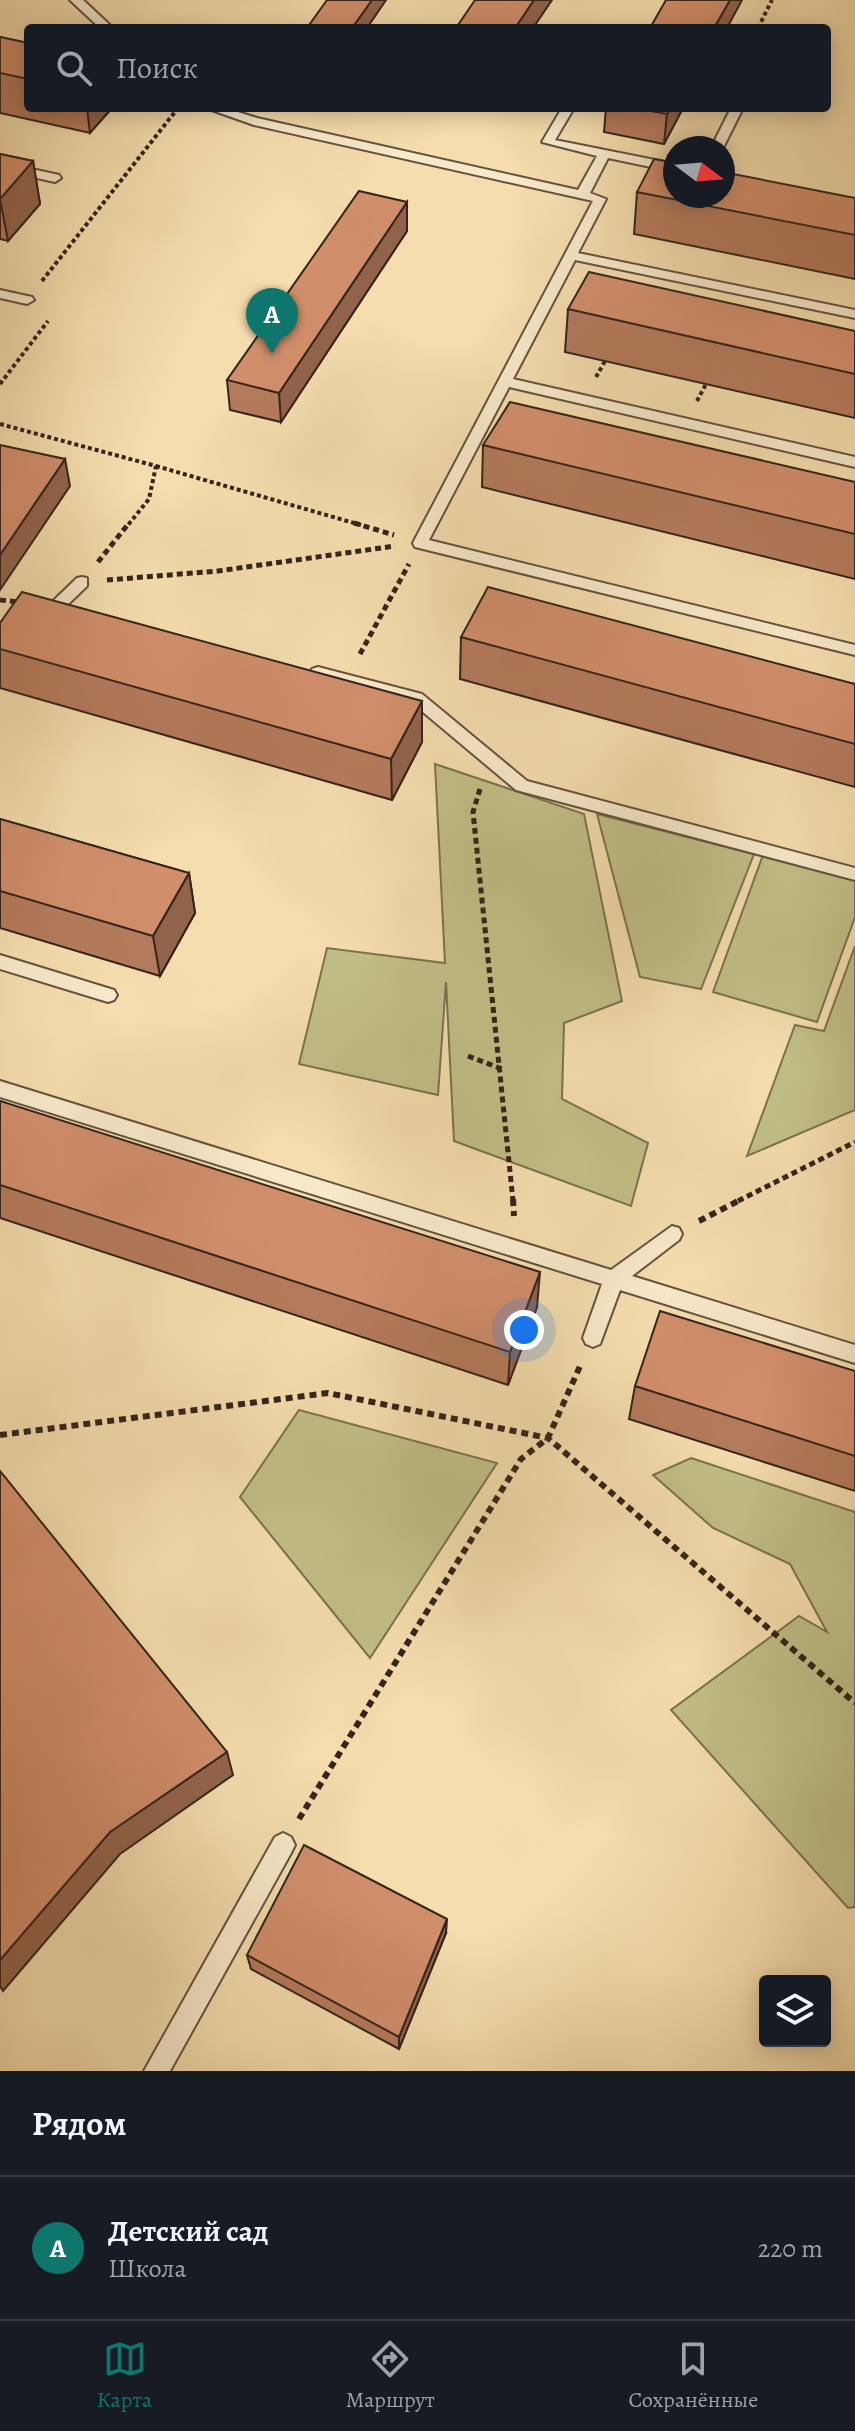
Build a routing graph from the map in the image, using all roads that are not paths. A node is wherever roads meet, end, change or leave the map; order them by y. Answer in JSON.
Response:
{"nodes":[{"id":1,"x":76,"y":0,"type":"edge"},
{"id":2,"x":103,"y":24,"type":"edge"},
{"id":3,"x":225,"y":112,"type":"edge"},
{"id":4,"x":566,"y":112,"type":"edge"},
{"id":5,"x":735,"y":112,"type":"edge"},
{"id":6,"x":723,"y":136,"type":"edge"},
{"id":7,"x":604,"y":154,"type":"junction"},
{"id":8,"x":0,"y":166,"type":"edge"},
{"id":9,"x":663,"y":166,"type":"edge"},
{"id":10,"x":55,"y":178,"type":"dead end"},
{"id":11,"x":582,"y":195,"type":"junction"},
{"id":12,"x":571,"y":255,"type":"junction"},
{"id":13,"x":0,"y":294,"type":"edge"},
{"id":14,"x":27,"y":300,"type":"road end"},
{"id":15,"x":855,"y":314,"type":"edge"},
{"id":16,"x":505,"y":382,"type":"junction"},
{"id":17,"x":855,"y":462,"type":"edge"},
{"id":18,"x":82,"y":582,"type":"road end"},
{"id":19,"x":57,"y":609,"type":"edge"},
{"id":20,"x":855,"y":650,"type":"edge"},
{"id":21,"x":300,"y":669,"type":"edge"},
{"id":22,"x":855,"y":874,"type":"edge"},
{"id":23,"x":0,"y":962,"type":"edge"},
{"id":24,"x":108,"y":995,"type":"dead end"},
{"id":25,"x":0,"y":1089,"type":"edge"},
{"id":26,"x":672,"y":1234,"type":"road end"},
{"id":27,"x":614,"y":1279,"type":"junction"},
{"id":28,"x":593,"y":1338,"type":"road end"},
{"id":29,"x":855,"y":1354,"type":"edge"},
{"id":30,"x":283,"y":1845,"type":"road end"},
{"id":31,"x":156,"y":2071,"type":"edge"}],
"edges":[{"from":1,"to":2,"type":"lane"},
{"from":3,"to":11,"type":"lane"},
{"from":4,"to":7,"type":"lane"},
{"from":5,"to":6,"type":"lane"},
{"from":7,"to":9,"type":"lane"},
{"from":7,"to":11,"type":"lane"},
{"from":8,"to":10,"type":"lane"},
{"from":11,"to":12,"type":"lane"},
{"from":12,"to":15,"type":"lane"},
{"from":12,"to":16,"type":"lane"},
{"from":13,"to":14,"type":"lane"},
{"from":16,"to":17,"type":"lane"},
{"from":16,"to":20,"type":"lane"},
{"from":18,"to":19,"type":"lane"},
{"from":21,"to":22,"type":"lane"},
{"from":23,"to":24,"type":"lane"},
{"from":25,"to":27,"type":"lane"},
{"from":26,"to":27,"type":"lane"},
{"from":27,"to":28,"type":"lane"},
{"from":27,"to":29,"type":"lane"},
{"from":30,"to":31,"type":"lane"}]}
